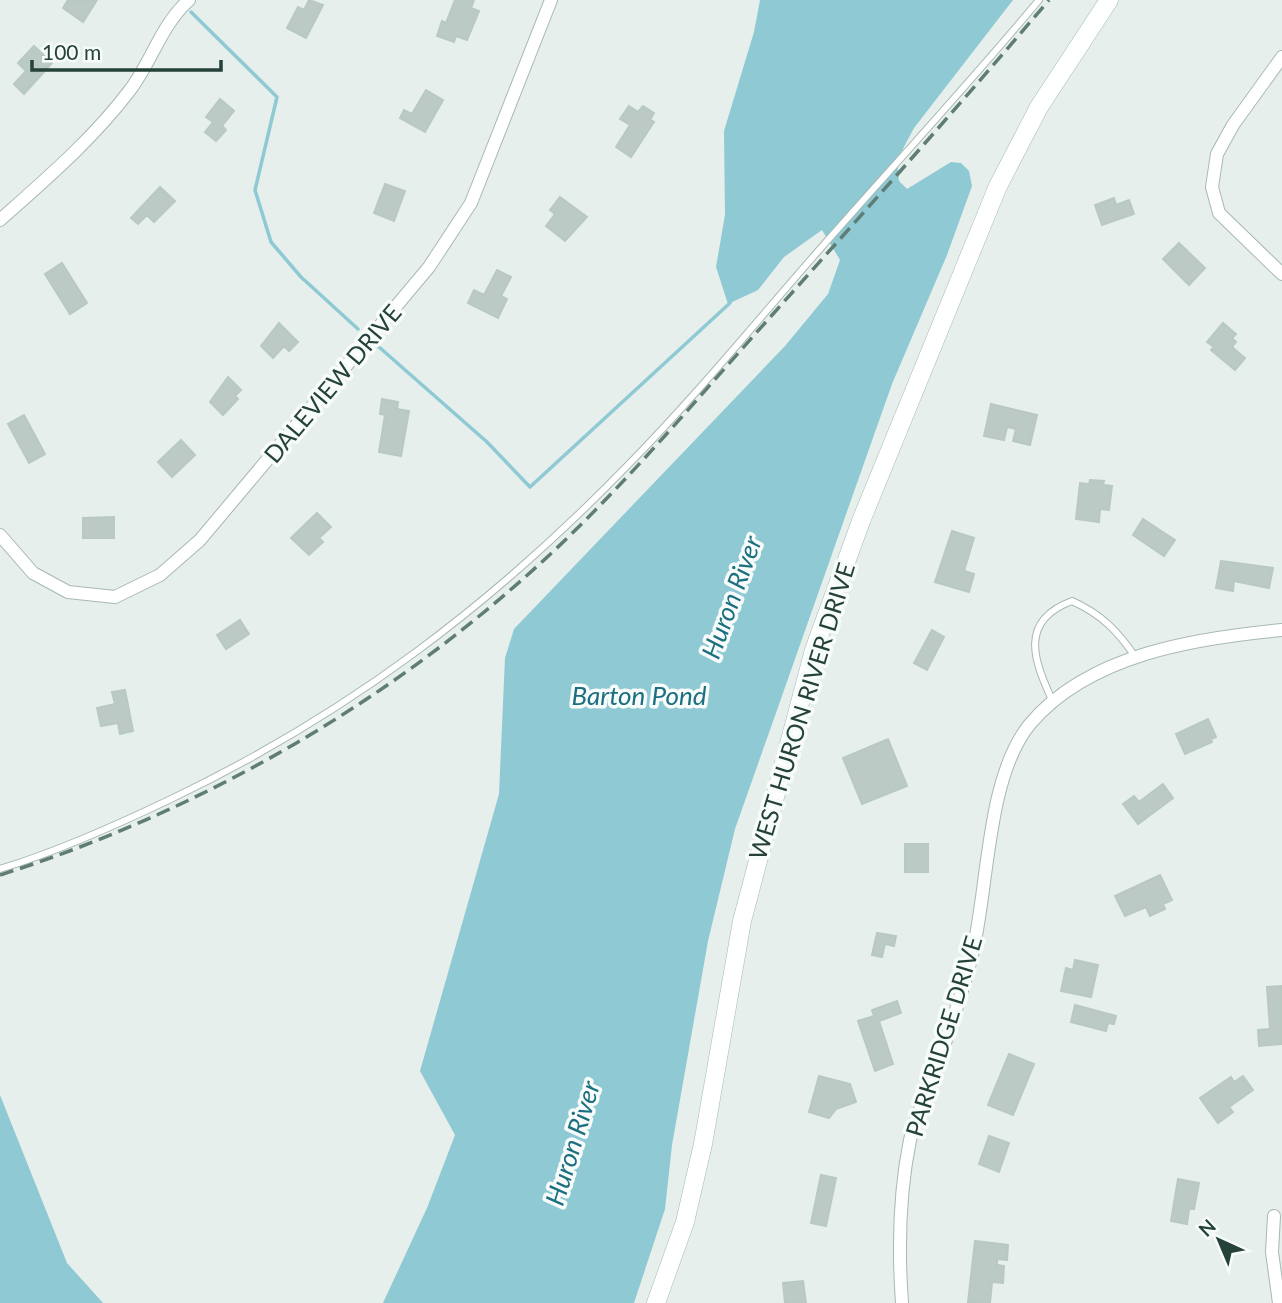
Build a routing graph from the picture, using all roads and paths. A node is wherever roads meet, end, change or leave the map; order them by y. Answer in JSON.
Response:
{"nodes":[{"id":1,"x":188,"y":0,"type":"edge"},
{"id":2,"x":551,"y":0,"type":"edge"},
{"id":3,"x":1039,"y":0,"type":"edge"},
{"id":4,"x":1109,"y":0,"type":"edge"},
{"id":5,"x":1282,"y":57,"type":"edge"},
{"id":6,"x":0,"y":220,"type":"edge"},
{"id":7,"x":1282,"y":274,"type":"edge"},
{"id":8,"x":0,"y":535,"type":"edge"},
{"id":9,"x":1282,"y":630,"type":"edge"},
{"id":10,"x":1136,"y":658,"type":"junction"},
{"id":11,"x":1053,"y":702,"type":"junction"},
{"id":12,"x":0,"y":869,"type":"edge"},
{"id":13,"x":1274,"y":1216,"type":"dead end"},
{"id":14,"x":656,"y":1303,"type":"edge"},
{"id":15,"x":902,"y":1303,"type":"edge"},
{"id":16,"x":1279,"y":1303,"type":"edge"}],
"edges":[{"from":1,"to":6,"type":"street"},
{"from":2,"to":8,"type":"street","name":"DALEVIEW DRIVE"},
{"from":3,"to":12,"type":"lane"},
{"from":4,"to":14,"type":"street","name":"WEST HURON RIVER DRIVE"},
{"from":5,"to":7,"type":"street"},
{"from":9,"to":10,"type":"street","name":"PARKRIDGE DRIVE"},
{"from":10,"to":11,"type":"street","name":"PARKRIDGE DRIVE"},
{"from":10,"to":11,"type":"lane"},
{"from":11,"to":15,"type":"street","name":"PARKRIDGE DRIVE"},
{"from":13,"to":16,"type":"street"}]}
